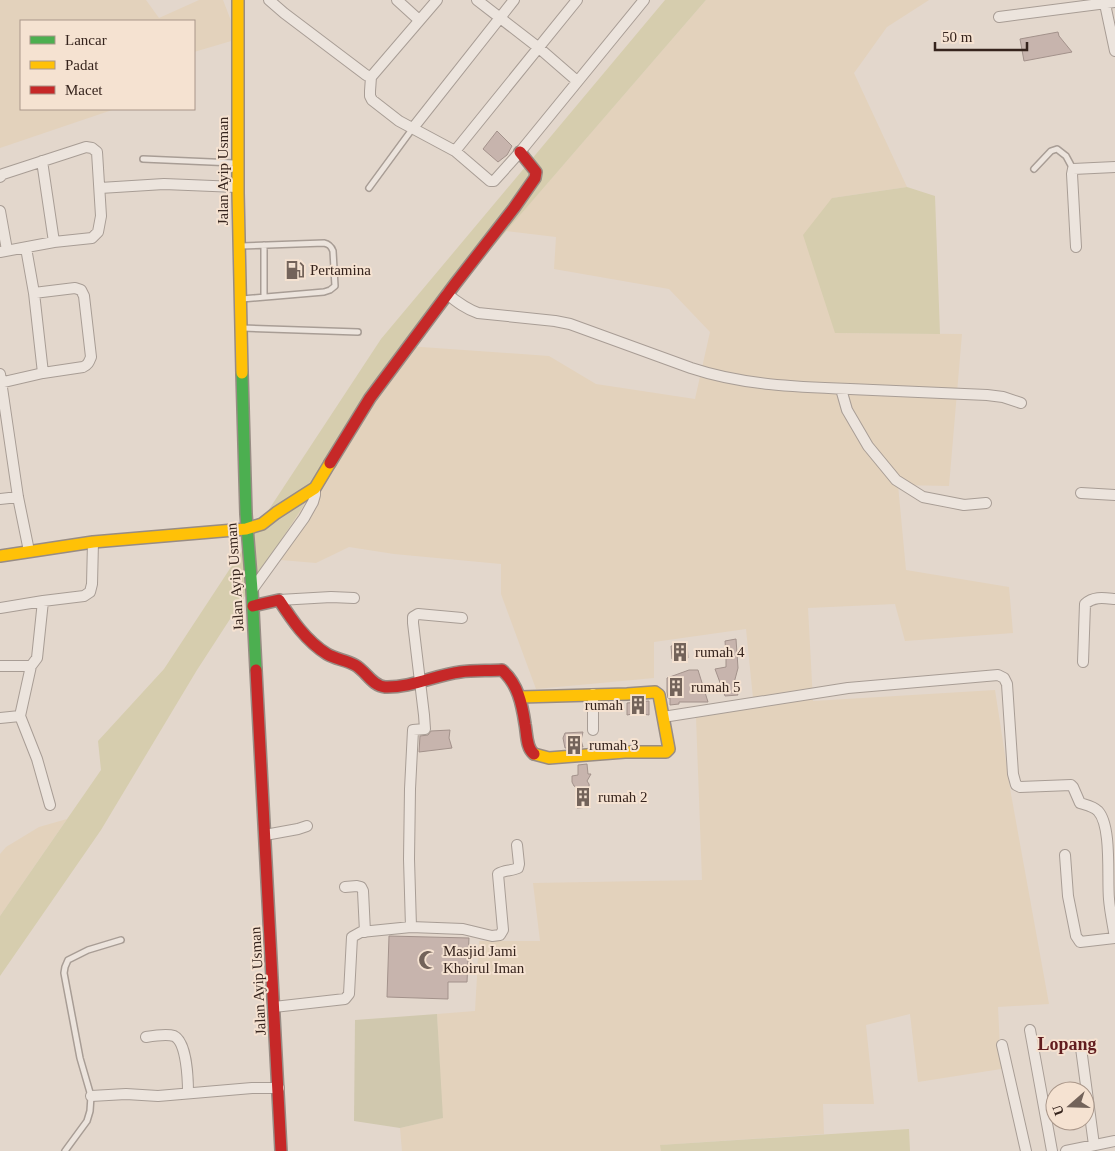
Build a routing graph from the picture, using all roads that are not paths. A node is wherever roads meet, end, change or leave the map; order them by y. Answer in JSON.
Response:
{"nodes":[{"id":1,"x":238,"y":0,"type":"edge"},
{"id":2,"x":269,"y":0,"type":"edge"},
{"id":3,"x":397,"y":0,"type":"edge"},
{"id":4,"x":436,"y":0,"type":"edge"},
{"id":5,"x":477,"y":0,"type":"edge"},
{"id":6,"x":514,"y":0,"type":"edge"},
{"id":7,"x":577,"y":0,"type":"edge"},
{"id":8,"x":644,"y":0,"type":"edge"},
{"id":9,"x":1110,"y":3,"type":"edge"},
{"id":10,"x":999,"y":17,"type":"dead end"},
{"id":11,"x":499,"y":18,"type":"junction"},
{"id":12,"x":419,"y":20,"type":"junction"},
{"id":13,"x":539,"y":48,"type":"junction"},
{"id":14,"x":1115,"y":51,"type":"edge"},
{"id":15,"x":371,"y":77,"type":"junction"},
{"id":16,"x":577,"y":81,"type":"junction"},
{"id":17,"x":413,"y":128,"type":"junction"},
{"id":18,"x":455,"y":151,"type":"junction"},
{"id":19,"x":520,"y":152,"type":"junction"},
{"id":20,"x":143,"y":159,"type":"dead end"},
{"id":21,"x":42,"y":161,"type":"junction"},
{"id":22,"x":237,"y":163,"type":"junction"},
{"id":23,"x":1115,"y":167,"type":"edge"},
{"id":24,"x":1034,"y":169,"type":"dead end"},
{"id":25,"x":1073,"y":169,"type":"junction"},
{"id":26,"x":0,"y":177,"type":"edge"},
{"id":27,"x":237,"y":186,"type":"junction"},
{"id":28,"x":100,"y":188,"type":"junction"},
{"id":29,"x":369,"y":188,"type":"dead end"},
{"id":30,"x":0,"y":211,"type":"edge"},
{"id":31,"x":54,"y":242,"type":"junction"},
{"id":32,"x":264,"y":245,"type":"junction"},
{"id":33,"x":238,"y":246,"type":"junction"},
{"id":34,"x":1076,"y":247,"type":"dead end"},
{"id":35,"x":26,"y":248,"type":"junction"},
{"id":36,"x":3,"y":251,"type":"edge"},
{"id":37,"x":34,"y":293,"type":"junction"},
{"id":38,"x":448,"y":294,"type":"junction"},
{"id":39,"x":264,"y":297,"type":"junction"},
{"id":40,"x":239,"y":299,"type":"junction"},
{"id":41,"x":240,"y":328,"type":"junction"},
{"id":42,"x":358,"y":332,"type":"dead end"},
{"id":43,"x":43,"y":373,"type":"junction"},
{"id":44,"x":1,"y":380,"type":"edge"},
{"id":45,"x":841,"y":389,"type":"junction"},
{"id":46,"x":1021,"y":403,"type":"dead end"},
{"id":47,"x":314,"y":488,"type":"junction"},
{"id":48,"x":1081,"y":493,"type":"dead end"},
{"id":49,"x":1115,"y":495,"type":"edge"},
{"id":50,"x":18,"y":497,"type":"junction"},
{"id":51,"x":0,"y":500,"type":"edge"},
{"id":52,"x":986,"y":504,"type":"dead end"},
{"id":53,"x":246,"y":529,"type":"junction"},
{"id":54,"x":93,"y":542,"type":"junction"},
{"id":55,"x":29,"y":551,"type":"junction"},
{"id":56,"x":0,"y":556,"type":"edge"},
{"id":57,"x":252,"y":590,"type":"junction"},
{"id":58,"x":354,"y":598,"type":"dead end"},
{"id":59,"x":1115,"y":599,"type":"edge"},
{"id":60,"x":280,"y":600,"type":"junction"},
{"id":61,"x":43,"y":601,"type":"junction"},
{"id":62,"x":253,"y":606,"type":"junction"},
{"id":63,"x":0,"y":608,"type":"edge"},
{"id":64,"x":462,"y":618,"type":"dead end"},
{"id":65,"x":1082,"y":662,"type":"dead end"},
{"id":66,"x":0,"y":666,"type":"edge"},
{"id":67,"x":31,"y":666,"type":"junction"},
{"id":68,"x":420,"y":681,"type":"junction"},
{"id":69,"x":593,"y":694,"type":"junction"},
{"id":70,"x":521,"y":697,"type":"junction"},
{"id":71,"x":20,"y":716,"type":"junction"},
{"id":72,"x":662,"y":717,"type":"junction"},
{"id":73,"x":0,"y":718,"type":"edge"},
{"id":74,"x":593,"y":730,"type":"dead end"},
{"id":75,"x":50,"y":805,"type":"dead end"},
{"id":76,"x":306,"y":826,"type":"dead end"},
{"id":77,"x":265,"y":836,"type":"junction"},
{"id":78,"x":518,"y":845,"type":"dead end"},
{"id":79,"x":1065,"y":856,"type":"dead end"},
{"id":80,"x":345,"y":887,"type":"dead end"},
{"id":81,"x":410,"y":927,"type":"junction"},
{"id":82,"x":365,"y":932,"type":"junction"},
{"id":83,"x":122,"y":940,"type":"dead end"},
{"id":84,"x":274,"y":1007,"type":"junction"},
{"id":85,"x":1030,"y":1030,"type":"dead end"},
{"id":86,"x":146,"y":1036,"type":"dead end"},
{"id":87,"x":1002,"y":1045,"type":"dead end"},
{"id":88,"x":1080,"y":1048,"type":"dead end"},
{"id":89,"x":278,"y":1088,"type":"junction"},
{"id":90,"x":188,"y":1093,"type":"junction"},
{"id":91,"x":91,"y":1096,"type":"junction"},
{"id":92,"x":1115,"y":1141,"type":"edge"},
{"id":93,"x":1094,"y":1145,"type":"junction"},
{"id":94,"x":65,"y":1151,"type":"edge"},
{"id":95,"x":281,"y":1151,"type":"edge"},
{"id":96,"x":1026,"y":1151,"type":"edge"},
{"id":97,"x":1052,"y":1151,"type":"edge"},
{"id":98,"x":1066,"y":1151,"type":"edge"}],
"edges":[{"from":1,"to":22,"type":"street","name":"Jalan Ayip Usman"},
{"from":2,"to":15,"type":"street"},
{"from":3,"to":12,"type":"street"},
{"from":4,"to":12,"type":"street"},
{"from":5,"to":11,"type":"street"},
{"from":6,"to":11,"type":"street"},
{"from":7,"to":13,"type":"street"},
{"from":8,"to":16,"type":"street"},
{"from":9,"to":10,"type":"street"},
{"from":9,"to":14,"type":"street"},
{"from":11,"to":13,"type":"street"},
{"from":11,"to":17,"type":"street"},
{"from":12,"to":15,"type":"street"},
{"from":13,"to":16,"type":"street"},
{"from":13,"to":18,"type":"street"},
{"from":15,"to":17,"type":"street"},
{"from":16,"to":19,"type":"street"},
{"from":17,"to":18,"type":"street"},
{"from":17,"to":29,"type":"lane"},
{"from":18,"to":19,"type":"street"},
{"from":19,"to":38,"type":"street"},
{"from":20,"to":22,"type":"lane"},
{"from":21,"to":26,"type":"street"},
{"from":21,"to":28,"type":"street"},
{"from":21,"to":31,"type":"street"},
{"from":22,"to":27,"type":"street","name":"Jalan Ayip Usman"},
{"from":23,"to":25,"type":"street"},
{"from":24,"to":25,"type":"lane"},
{"from":25,"to":34,"type":"street"},
{"from":27,"to":28,"type":"street"},
{"from":27,"to":33,"type":"street","name":"Jalan Ayip Usman"},
{"from":28,"to":31,"type":"street"},
{"from":30,"to":36,"type":"street"},
{"from":31,"to":35,"type":"street"},
{"from":32,"to":33,"type":"lane"},
{"from":32,"to":39,"type":"lane"},
{"from":32,"to":39,"type":"lane"},
{"from":33,"to":40,"type":"street","name":"Jalan Ayip Usman"},
{"from":35,"to":36,"type":"street"},
{"from":35,"to":37,"type":"street"},
{"from":37,"to":43,"type":"street"},
{"from":37,"to":43,"type":"street"},
{"from":38,"to":45,"type":"street"},
{"from":38,"to":47,"type":"street"},
{"from":39,"to":40,"type":"lane"},
{"from":40,"to":41,"type":"street","name":"Jalan Ayip Usman"},
{"from":41,"to":42,"type":"lane"},
{"from":41,"to":53,"type":"street","name":"Jalan Ayip Usman"},
{"from":43,"to":44,"type":"street"},
{"from":44,"to":50,"type":"street"},
{"from":45,"to":46,"type":"street"},
{"from":45,"to":52,"type":"street"},
{"from":47,"to":53,"type":"street"},
{"from":47,"to":57,"type":"street"},
{"from":48,"to":49,"type":"street"},
{"from":50,"to":51,"type":"street"},
{"from":50,"to":55,"type":"street"},
{"from":53,"to":54,"type":"street"},
{"from":53,"to":57,"type":"street","name":"Jalan Ayip Usman"},
{"from":54,"to":55,"type":"street"},
{"from":54,"to":61,"type":"street"},
{"from":55,"to":56,"type":"street"},
{"from":57,"to":62,"type":"street","name":"Jalan Ayip Usman"},
{"from":58,"to":60,"type":"street"},
{"from":59,"to":65,"type":"street"},
{"from":60,"to":62,"type":"street"},
{"from":60,"to":68,"type":"street"},
{"from":61,"to":63,"type":"street"},
{"from":61,"to":67,"type":"street"},
{"from":62,"to":77,"type":"street","name":"Jalan Ayip Usman"},
{"from":64,"to":68,"type":"street"},
{"from":66,"to":67,"type":"street"},
{"from":67,"to":71,"type":"street"},
{"from":68,"to":70,"type":"street"},
{"from":68,"to":81,"type":"street"},
{"from":69,"to":70,"type":"street"},
{"from":69,"to":72,"type":"street"},
{"from":69,"to":74,"type":"street"},
{"from":70,"to":72,"type":"street"},
{"from":71,"to":73,"type":"street"},
{"from":71,"to":75,"type":"street"},
{"from":72,"to":79,"type":"street"},
{"from":76,"to":77,"type":"street"},
{"from":77,"to":84,"type":"street","name":"Jalan Ayip Usman"},
{"from":78,"to":81,"type":"street"},
{"from":80,"to":82,"type":"street"},
{"from":81,"to":82,"type":"street"},
{"from":82,"to":84,"type":"street"},
{"from":83,"to":91,"type":"lane"},
{"from":84,"to":89,"type":"street","name":"Jalan Ayip Usman"},
{"from":85,"to":97,"type":"street"},
{"from":86,"to":90,"type":"street"},
{"from":87,"to":96,"type":"street"},
{"from":88,"to":93,"type":"street"},
{"from":89,"to":90,"type":"street"},
{"from":89,"to":95,"type":"street","name":"Jalan Ayip Usman"},
{"from":90,"to":91,"type":"street"},
{"from":91,"to":94,"type":"lane"},
{"from":92,"to":93,"type":"street"},
{"from":93,"to":98,"type":"street"}]}
